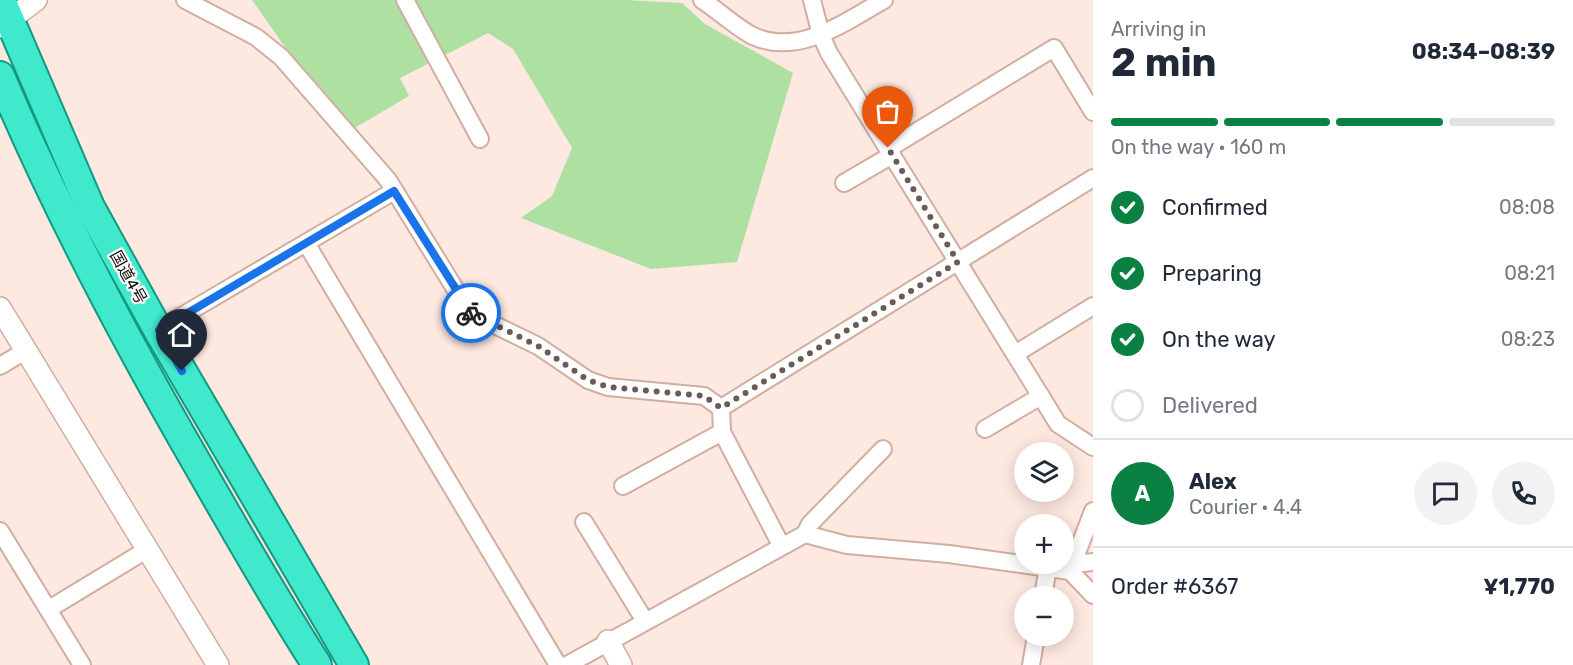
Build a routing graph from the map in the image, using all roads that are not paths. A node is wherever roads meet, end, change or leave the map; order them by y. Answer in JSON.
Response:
{"nodes":[{"id":1,"x":36,"y":0,"type":"edge"},
{"id":2,"x":185,"y":0,"type":"edge"},
{"id":3,"x":405,"y":0,"type":"edge"},
{"id":4,"x":702,"y":0,"type":"edge"},
{"id":5,"x":812,"y":0,"type":"edge"},
{"id":6,"x":884,"y":0,"type":"edge"},
{"id":7,"x":4,"y":16,"type":"edge"},
{"id":8,"x":821,"y":35,"type":"junction"},
{"id":9,"x":0,"y":76,"type":"edge"},
{"id":10,"x":1093,"y":112,"type":"edge"},
{"id":11,"x":480,"y":140,"type":"dead end"},
{"id":12,"x":890,"y":152,"type":"junction"},
{"id":13,"x":1093,"y":178,"type":"edge"},
{"id":14,"x":844,"y":183,"type":"dead end"},
{"id":15,"x":394,"y":191,"type":"junction"},
{"id":16,"x":306,"y":243,"type":"junction"},
{"id":17,"x":958,"y":262,"type":"junction"},
{"id":18,"x":1093,"y":306,"type":"edge"},
{"id":19,"x":0,"y":308,"type":"edge"},
{"id":20,"x":159,"y":330,"type":"junction"},
{"id":21,"x":25,"y":351,"type":"junction"},
{"id":22,"x":1015,"y":354,"type":"junction"},
{"id":23,"x":0,"y":366,"type":"edge"},
{"id":24,"x":1041,"y":396,"type":"junction"},
{"id":25,"x":721,"y":408,"type":"junction"},
{"id":26,"x":985,"y":429,"type":"dead end"},
{"id":27,"x":722,"y":432,"type":"junction"},
{"id":28,"x":1093,"y":447,"type":"edge"},
{"id":29,"x":883,"y":449,"type":"dead end"},
{"id":30,"x":623,"y":486,"type":"dead end"},
{"id":31,"x":1093,"y":511,"type":"edge"},
{"id":32,"x":584,"y":522,"type":"dead end"},
{"id":33,"x":0,"y":531,"type":"edge"},
{"id":34,"x":805,"y":534,"type":"junction"},
{"id":35,"x":781,"y":545,"type":"junction"},
{"id":36,"x":148,"y":549,"type":"junction"},
{"id":37,"x":1074,"y":562,"type":"edge"},
{"id":38,"x":1093,"y":562,"type":"edge"},
{"id":39,"x":1014,"y":563,"type":"edge"},
{"id":40,"x":1074,"y":567,"type":"edge"},
{"id":41,"x":1074,"y":570,"type":"edge"},
{"id":42,"x":1093,"y":595,"type":"edge"},
{"id":43,"x":49,"y":609,"type":"junction"},
{"id":44,"x":645,"y":621,"type":"junction"},
{"id":45,"x":608,"y":642,"type":"junction"},
{"id":46,"x":1034,"y":646,"type":"edge"},
{"id":47,"x":82,"y":665,"type":"edge"},
{"id":48,"x":218,"y":665,"type":"edge"},
{"id":49,"x":317,"y":665,"type":"edge"},
{"id":50,"x":354,"y":665,"type":"edge"},
{"id":51,"x":558,"y":665,"type":"edge"},
{"id":52,"x":567,"y":665,"type":"edge"},
{"id":53,"x":621,"y":665,"type":"edge"},
{"id":54,"x":1031,"y":665,"type":"edge"}],
"edges":[{"from":1,"to":7,"type":"street"},
{"from":2,"to":15,"type":"street"},
{"from":3,"to":11,"type":"street"},
{"from":4,"to":8,"type":"street"},
{"from":5,"to":8,"type":"street"},
{"from":6,"to":8,"type":"street"},
{"from":7,"to":20,"type":"highway","name":"国道4号"},
{"from":8,"to":12,"type":"street"},
{"from":9,"to":49,"type":"highway","name":"国道4号"},
{"from":10,"to":12,"type":"street"},
{"from":12,"to":14,"type":"street"},
{"from":12,"to":17,"type":"street"},
{"from":13,"to":17,"type":"street"},
{"from":15,"to":16,"type":"street"},
{"from":15,"to":25,"type":"street"},
{"from":16,"to":20,"type":"street"},
{"from":16,"to":51,"type":"street"},
{"from":17,"to":22,"type":"street"},
{"from":17,"to":25,"type":"street"},
{"from":18,"to":22,"type":"street"},
{"from":19,"to":21,"type":"street"},
{"from":20,"to":50,"type":"highway","name":"国道4号"},
{"from":21,"to":23,"type":"street"},
{"from":21,"to":36,"type":"street"},
{"from":22,"to":24,"type":"street"},
{"from":24,"to":26,"type":"street"},
{"from":24,"to":28,"type":"street"},
{"from":25,"to":27,"type":"street"},
{"from":27,"to":30,"type":"street"},
{"from":27,"to":35,"type":"street"},
{"from":29,"to":34,"type":"street"},
{"from":31,"to":37,"type":"street"},
{"from":32,"to":44,"type":"street"},
{"from":33,"to":43,"type":"street"},
{"from":34,"to":35,"type":"street"},
{"from":34,"to":39,"type":"street"},
{"from":35,"to":44,"type":"street"},
{"from":36,"to":43,"type":"street"},
{"from":36,"to":48,"type":"street"},
{"from":38,"to":40,"type":"street"},
{"from":41,"to":42,"type":"street"},
{"from":43,"to":47,"type":"street"},
{"from":44,"to":45,"type":"street"},
{"from":45,"to":52,"type":"street"},
{"from":45,"to":53,"type":"street"},
{"from":46,"to":54,"type":"street"}]}
